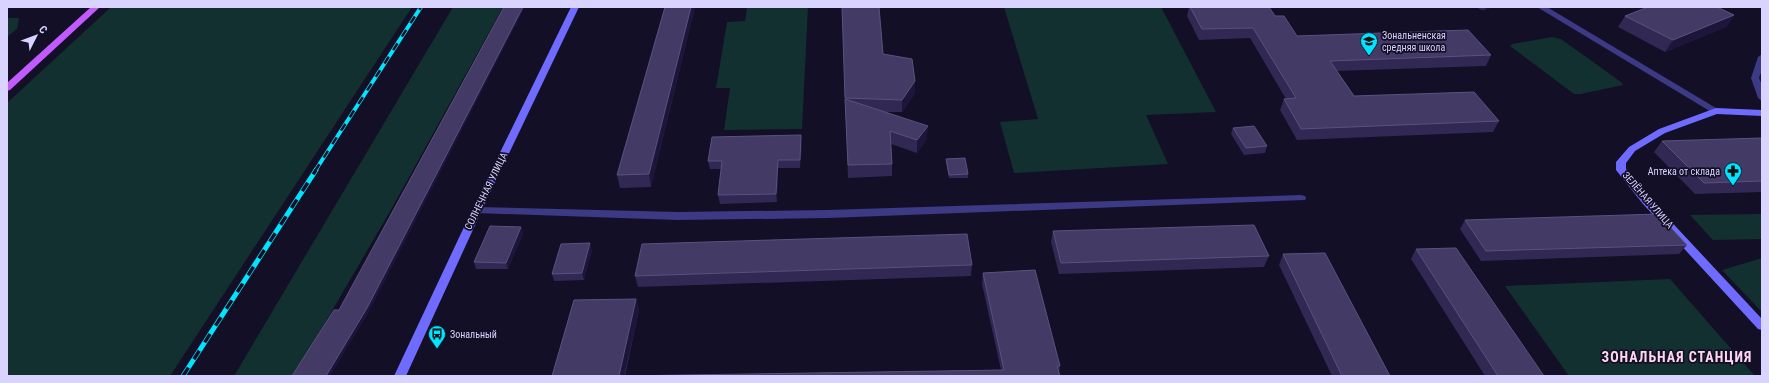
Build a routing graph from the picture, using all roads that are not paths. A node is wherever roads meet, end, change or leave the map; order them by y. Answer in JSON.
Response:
{"nodes":[{"id":1,"x":96,"y":7,"type":"edge"},
{"id":2,"x":575,"y":7,"type":"edge"},
{"id":3,"x":1541,"y":7,"type":"edge"},
{"id":4,"x":1762,"y":57,"type":"edge"},
{"id":5,"x":7,"y":88,"type":"edge"},
{"id":6,"x":1762,"y":98,"type":"edge"},
{"id":7,"x":1716,"y":111,"type":"junction"},
{"id":8,"x":1762,"y":113,"type":"edge"},
{"id":9,"x":1301,"y":198,"type":"dead end"},
{"id":10,"x":477,"y":210,"type":"junction"},
{"id":11,"x":1762,"y":326,"type":"edge"},
{"id":12,"x":400,"y":376,"type":"edge"}],
"edges":[{"from":1,"to":5,"type":"main road"},
{"from":2,"to":10,"type":"street","name":"СОЛНЕЧНАЯ УЛИЦА"},
{"from":3,"to":7,"type":"street"},
{"from":4,"to":6,"type":"street"},
{"from":7,"to":8,"type":"street"},
{"from":7,"to":11,"type":"street","name":"ЗЕЛЁНАЯ УЛИЦА"},
{"from":9,"to":10,"type":"street"},
{"from":10,"to":12,"type":"street","name":"СОЛНЕЧНАЯ УЛИЦА"}]}
